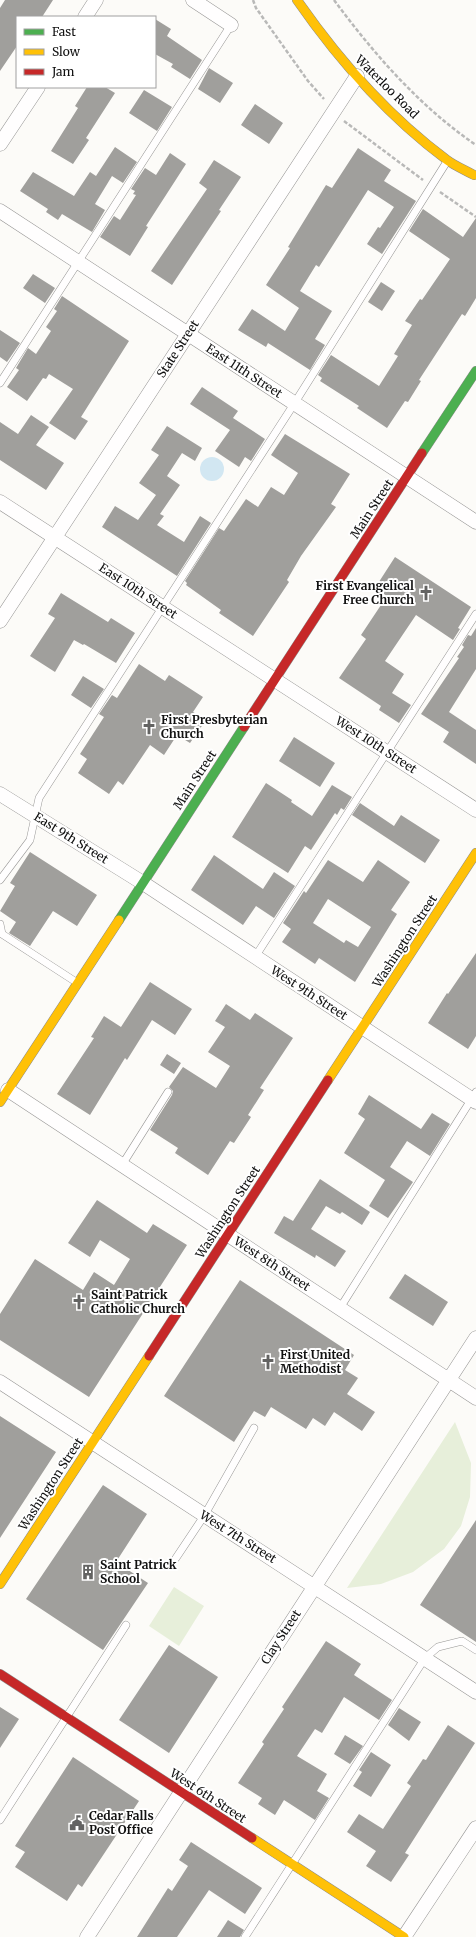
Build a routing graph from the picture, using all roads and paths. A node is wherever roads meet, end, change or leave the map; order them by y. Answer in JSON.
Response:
{"nodes":[{"id":1,"x":96,"y":0,"type":"edge"},
{"id":2,"x":193,"y":0,"type":"edge"},
{"id":3,"x":253,"y":0,"type":"edge"},
{"id":4,"x":297,"y":0,"type":"edge"},
{"id":5,"x":334,"y":0,"type":"edge"},
{"id":6,"x":86,"y":16,"type":"edge"},
{"id":7,"x":231,"y":25,"type":"joint"},
{"id":8,"x":357,"y":76,"type":"junction"},
{"id":9,"x":37,"y":88,"type":"edge"},
{"id":10,"x":334,"y":110,"type":"junction"},
{"id":11,"x":0,"y":144,"type":"edge"},
{"id":12,"x":476,"y":145,"type":"edge"},
{"id":13,"x":448,"y":161,"type":"junction"},
{"id":14,"x":475,"y":176,"type":"edge"},
{"id":15,"x":432,"y":186,"type":"junction"},
{"id":16,"x":0,"y":211,"type":"edge"},
{"id":17,"x":476,"y":217,"type":"edge"},
{"id":18,"x":78,"y":262,"type":"junction"},
{"id":19,"x":188,"y":334,"type":"junction"},
{"id":20,"x":476,"y":371,"type":"edge"},
{"id":21,"x":0,"y":383,"type":"edge"},
{"id":22,"x":294,"y":404,"type":"junction"},
{"id":23,"x":407,"y":478,"type":"junction"},
{"id":24,"x":0,"y":502,"type":"edge"},
{"id":25,"x":476,"y":522,"type":"edge"},
{"id":26,"x":55,"y":538,"type":"junction"},
{"id":27,"x":163,"y":607,"type":"junction"},
{"id":28,"x":476,"y":614,"type":"edge"},
{"id":29,"x":0,"y":621,"type":"edge"},
{"id":30,"x":276,"y":680,"type":"junction"},
{"id":31,"x":386,"y":752,"type":"junction"},
{"id":32,"x":0,"y":794,"type":"edge"},
{"id":33,"x":476,"y":810,"type":"edge"},
{"id":34,"x":35,"y":815,"type":"junction"},
{"id":35,"x":476,"y":853,"type":"edge"},
{"id":36,"x":0,"y":880,"type":"edge"},
{"id":37,"x":143,"y":883,"type":"junction"},
{"id":38,"x":0,"y":924,"type":"edge"},
{"id":39,"x":255,"y":957,"type":"junction"},
{"id":40,"x":77,"y":983,"type":"junction"},
{"id":41,"x":362,"y":1028,"type":"junction"},
{"id":42,"x":8,"y":1090,"type":"junction"},
{"id":43,"x":168,"y":1092,"type":"dead end"},
{"id":44,"x":474,"y":1098,"type":"edge"},
{"id":45,"x":0,"y":1102,"type":"edge"},
{"id":46,"x":122,"y":1165,"type":"junction"},
{"id":47,"x":228,"y":1234,"type":"junction"},
{"id":48,"x":340,"y":1308,"type":"junction"},
{"id":49,"x":476,"y":1338,"type":"edge"},
{"id":50,"x":449,"y":1380,"type":"junction"},
{"id":51,"x":0,"y":1382,"type":"edge"},
{"id":52,"x":476,"y":1398,"type":"edge"},
{"id":53,"x":254,"y":1428,"type":"dead end"},
{"id":54,"x":92,"y":1442,"type":"junction"},
{"id":55,"x":204,"y":1516,"type":"junction"},
{"id":56,"x":176,"y":1558,"type":"dead end"},
{"id":57,"x":0,"y":1584,"type":"edge"},
{"id":58,"x":315,"y":1586,"type":"junction"},
{"id":59,"x":126,"y":1625,"type":"dead end"},
{"id":60,"x":476,"y":1650,"type":"edge"},
{"id":61,"x":425,"y":1658,"type":"junction"},
{"id":62,"x":0,"y":1674,"type":"edge"},
{"id":63,"x":476,"y":1692,"type":"edge"},
{"id":64,"x":67,"y":1717,"type":"junction"},
{"id":65,"x":180,"y":1792,"type":"junction"},
{"id":66,"x":0,"y":1820,"type":"edge"},
{"id":67,"x":476,"y":1828,"type":"edge"},
{"id":68,"x":293,"y":1865,"type":"junction"},
{"id":69,"x":87,"y":1937,"type":"edge"},
{"id":70,"x":245,"y":1937,"type":"edge"},
{"id":71,"x":404,"y":1937,"type":"edge"}],
"edges":[{"from":1,"to":6,"type":"street"},
{"from":2,"to":7,"type":"street"},
{"from":3,"to":10,"type":"path"},
{"from":4,"to":8,"type":"street","name":"Waterloo Road"},
{"from":5,"to":12,"type":"path"},
{"from":7,"to":18,"type":"lane"},
{"from":8,"to":10,"type":"street","name":"State Street"},
{"from":8,"to":13,"type":"street","name":"Waterloo Road"},
{"from":9,"to":11,"type":"street"},
{"from":10,"to":15,"type":"path"},
{"from":10,"to":19,"type":"street","name":"State Street"},
{"from":13,"to":14,"type":"street","name":"Waterloo Road"},
{"from":13,"to":15,"type":"lane"},
{"from":15,"to":17,"type":"path"},
{"from":15,"to":22,"type":"lane"},
{"from":16,"to":18,"type":"street","name":"East 11th Street"},
{"from":18,"to":19,"type":"street","name":"East 11th Street"},
{"from":18,"to":21,"type":"lane"},
{"from":19,"to":22,"type":"street","name":"East 11th Street"},
{"from":19,"to":26,"type":"street","name":"State Street"},
{"from":20,"to":23,"type":"street","name":"Main Street"},
{"from":22,"to":23,"type":"street","name":"East 11th Street"},
{"from":22,"to":27,"type":"lane"},
{"from":23,"to":25,"type":"street","name":"East 11th Street"},
{"from":23,"to":30,"type":"street","name":"Main Street"},
{"from":24,"to":26,"type":"street","name":"East 10th Street"},
{"from":26,"to":27,"type":"street","name":"East 10th Street"},
{"from":26,"to":29,"type":"street","name":"State Street"},
{"from":27,"to":30,"type":"street","name":"East 10th Street"},
{"from":27,"to":34,"type":"lane"},
{"from":28,"to":31,"type":"lane"},
{"from":30,"to":31,"type":"street","name":"West 10th Street"},
{"from":30,"to":37,"type":"street","name":"Main Street"},
{"from":31,"to":33,"type":"street","name":"West 10th Street"},
{"from":31,"to":39,"type":"lane"},
{"from":32,"to":34,"type":"street","name":"East 9th Street"},
{"from":34,"to":36,"type":"lane"},
{"from":34,"to":37,"type":"street","name":"East 9th Street"},
{"from":35,"to":41,"type":"street","name":"Washington Street"},
{"from":37,"to":39,"type":"street","name":"West 9th Street"},
{"from":37,"to":40,"type":"street","name":"Main Street"},
{"from":38,"to":40,"type":"lane"},
{"from":39,"to":41,"type":"street","name":"West 9th Street"},
{"from":40,"to":42,"type":"street","name":"Main Street"},
{"from":41,"to":44,"type":"street","name":"West 9th Street"},
{"from":41,"to":47,"type":"street","name":"Washington Street"},
{"from":42,"to":45,"type":"street","name":"Main Street"},
{"from":42,"to":46,"type":"street","name":"West 8th Street"},
{"from":43,"to":46,"type":"lane"},
{"from":44,"to":48,"type":"lane"},
{"from":46,"to":47,"type":"street","name":"West 8th Street"},
{"from":47,"to":48,"type":"street","name":"West 8th Street"},
{"from":47,"to":54,"type":"street","name":"Washington Street"},
{"from":48,"to":50,"type":"street","name":"West 8th Street"},
{"from":49,"to":50,"type":"street","name":"Clay Street"},
{"from":50,"to":52,"type":"street","name":"West 8th Street"},
{"from":50,"to":58,"type":"street","name":"Clay Street"},
{"from":51,"to":54,"type":"street","name":"West 7th Street"},
{"from":53,"to":55,"type":"lane"},
{"from":54,"to":55,"type":"street","name":"West 7th Street"},
{"from":54,"to":57,"type":"street","name":"Washington Street"},
{"from":55,"to":56,"type":"lane"},
{"from":55,"to":58,"type":"street","name":"West 7th Street"},
{"from":58,"to":61,"type":"street","name":"West 7th Street"},
{"from":58,"to":65,"type":"street","name":"Clay Street"},
{"from":59,"to":64,"type":"lane"},
{"from":60,"to":61,"type":"lane"},
{"from":61,"to":63,"type":"street","name":"West 7th Street"},
{"from":61,"to":68,"type":"lane"},
{"from":62,"to":64,"type":"street","name":"West 6th Street"},
{"from":64,"to":65,"type":"street","name":"West 6th Street"},
{"from":64,"to":66,"type":"lane"},
{"from":65,"to":68,"type":"street","name":"West 6th Street"},
{"from":65,"to":69,"type":"street","name":"Clay Street"},
{"from":67,"to":71,"type":"street"},
{"from":68,"to":70,"type":"lane"},
{"from":68,"to":71,"type":"street","name":"West 6th Street"}]}
